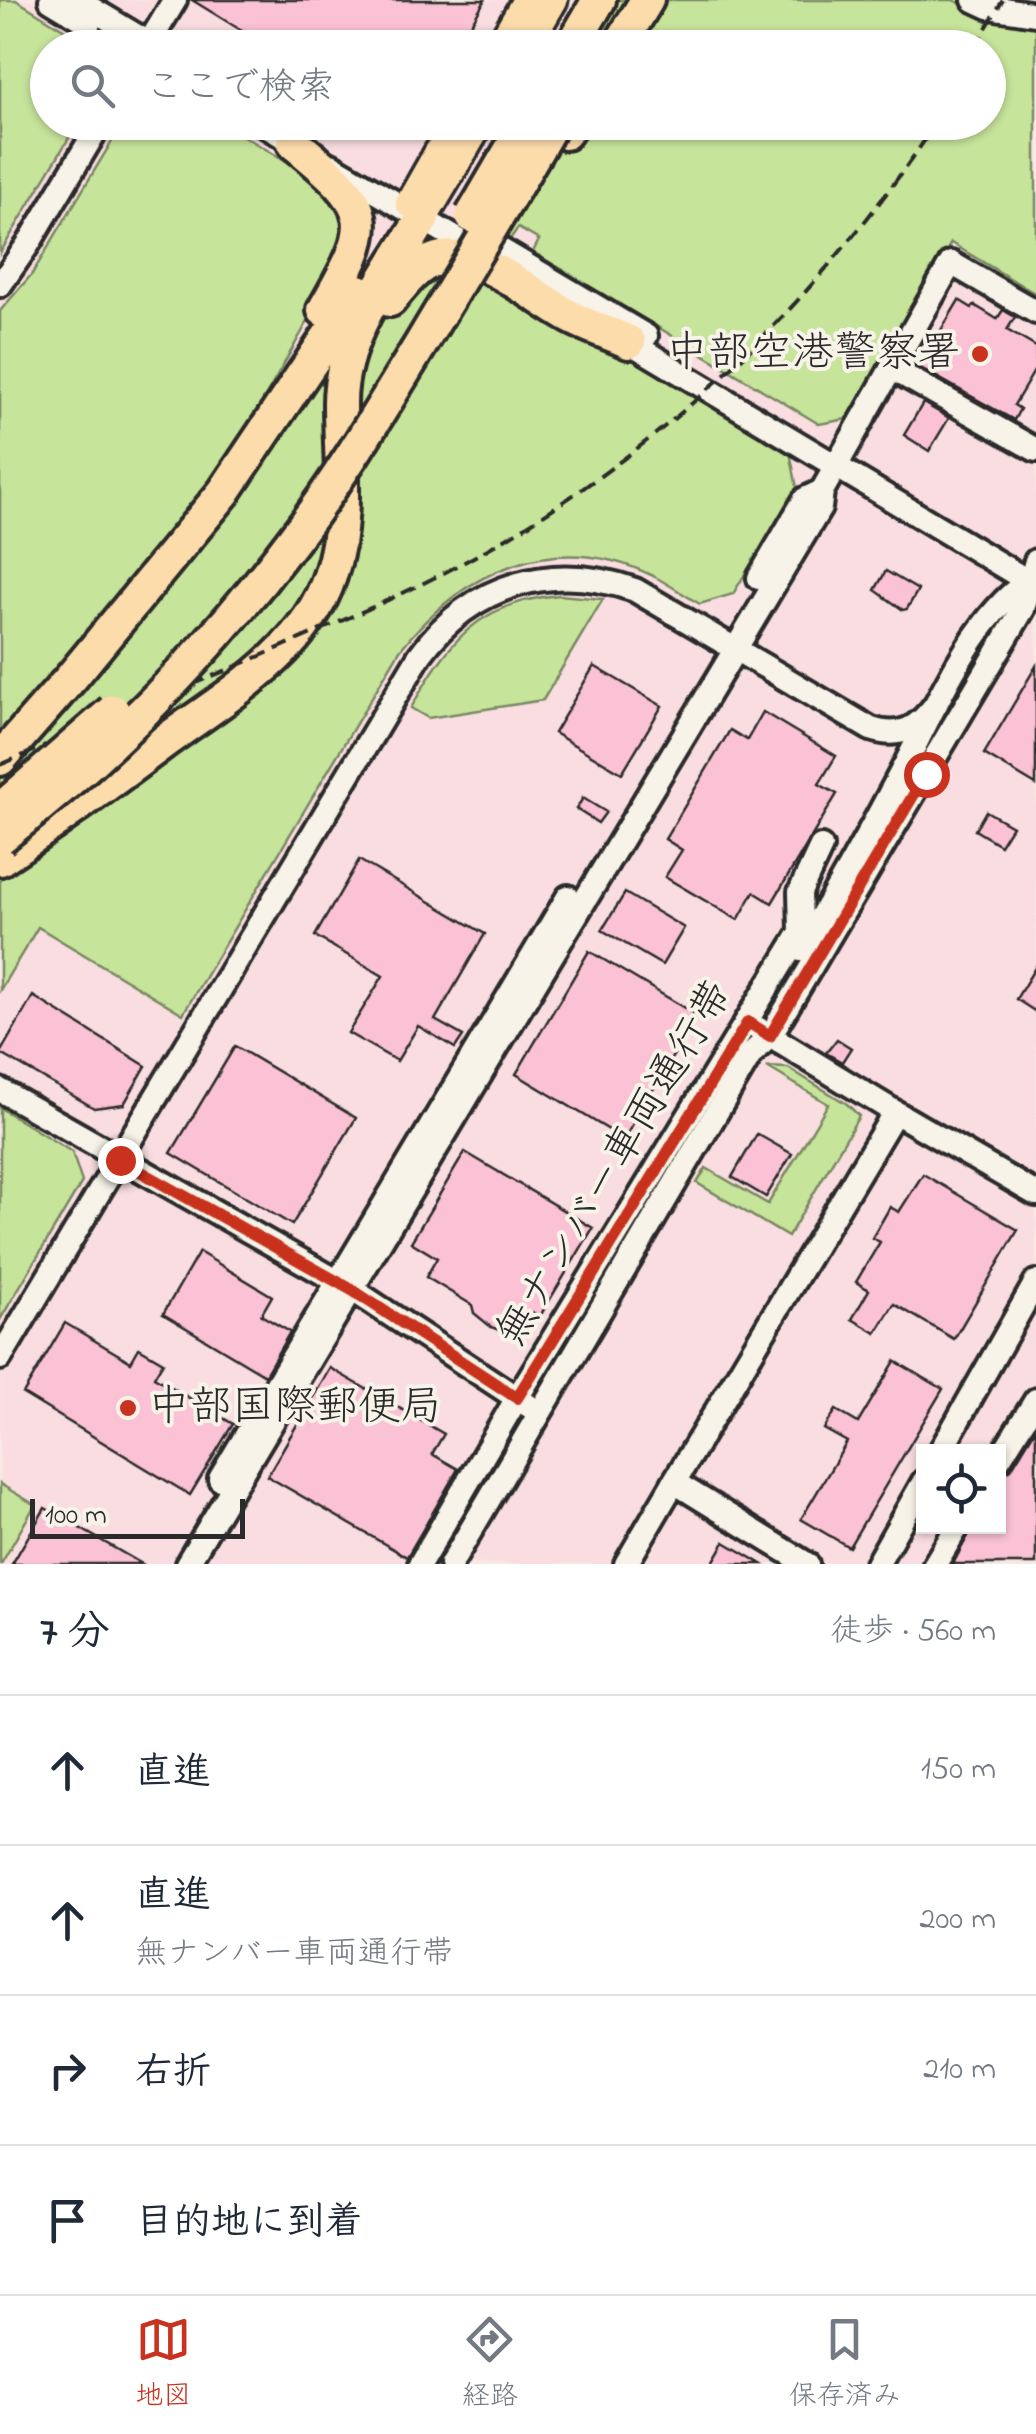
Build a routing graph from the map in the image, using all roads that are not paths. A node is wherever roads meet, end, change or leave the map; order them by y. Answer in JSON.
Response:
{"nodes":[{"id":1,"x":51,"y":0,"type":"edge"},
{"id":2,"x":77,"y":0,"type":"edge"},
{"id":3,"x":174,"y":0,"type":"edge"},
{"id":4,"x":527,"y":0,"type":"edge"},
{"id":5,"x":553,"y":0,"type":"edge"},
{"id":6,"x":600,"y":0,"type":"edge"},
{"id":7,"x":626,"y":0,"type":"edge"},
{"id":8,"x":646,"y":0,"type":"edge"},
{"id":9,"x":974,"y":0,"type":"edge"},
{"id":10,"x":1036,"y":14,"type":"edge"},
{"id":11,"x":112,"y":30,"type":"edge"},
{"id":12,"x":121,"y":30,"type":"edge"},
{"id":13,"x":155,"y":30,"type":"edge"},
{"id":14,"x":510,"y":30,"type":"edge"},
{"id":15,"x":536,"y":30,"type":"edge"},
{"id":16,"x":582,"y":30,"type":"edge"},
{"id":17,"x":608,"y":30,"type":"edge"},
{"id":18,"x":628,"y":30,"type":"edge"},
{"id":19,"x":90,"y":140,"type":"edge"},
{"id":20,"x":295,"y":140,"type":"edge"},
{"id":21,"x":300,"y":140,"type":"edge"},
{"id":22,"x":448,"y":140,"type":"edge"},
{"id":23,"x":467,"y":140,"type":"edge"},
{"id":24,"x":516,"y":140,"type":"edge"},
{"id":25,"x":542,"y":140,"type":"edge"},
{"id":26,"x":561,"y":140,"type":"edge"},
{"id":27,"x":418,"y":208,"type":"junction"},
{"id":28,"x":0,"y":285,"type":"edge"},
{"id":29,"x":1036,"y":312,"type":"edge"},
{"id":30,"x":628,"y":342,"type":"junction"},
{"id":31,"x":891,"y":368,"type":"junction"},
{"id":32,"x":358,"y":425,"type":"junction"},
{"id":33,"x":1036,"y":450,"type":"edge"},
{"id":34,"x":840,"y":459,"type":"junction"},
{"id":35,"x":169,"y":560,"type":"junction"},
{"id":36,"x":1034,"y":573,"type":"edge"},
{"id":37,"x":977,"y":636,"type":"junction"},
{"id":38,"x":728,"y":644,"type":"junction"},
{"id":39,"x":993,"y":660,"type":"junction"},
{"id":40,"x":936,"y":704,"type":"junction"},
{"id":41,"x":871,"y":730,"type":"junction"},
{"id":42,"x":0,"y":759,"type":"edge"},
{"id":43,"x":0,"y":810,"type":"edge"},
{"id":44,"x":0,"y":838,"type":"edge"},
{"id":45,"x":820,"y":846,"type":"dead end"},
{"id":46,"x":0,"y":859,"type":"edge"},
{"id":47,"x":834,"y":897,"type":"junction"},
{"id":48,"x":748,"y":1022,"type":"junction"},
{"id":49,"x":770,"y":1036,"type":"junction"},
{"id":50,"x":0,"y":1090,"type":"edge"},
{"id":51,"x":895,"y":1112,"type":"junction"},
{"id":52,"x":120,"y":1160,"type":"junction"},
{"id":53,"x":1036,"y":1194,"type":"edge"},
{"id":54,"x":1036,"y":1282,"type":"edge"},
{"id":55,"x":344,"y":1286,"type":"junction"},
{"id":56,"x":0,"y":1358,"type":"edge"},
{"id":57,"x":517,"y":1398,"type":"junction"},
{"id":58,"x":1036,"y":1400,"type":"edge"},
{"id":59,"x":540,"y":1413,"type":"junction"},
{"id":60,"x":945,"y":1444,"type":"edge"},
{"id":61,"x":1006,"y":1448,"type":"edge"},
{"id":62,"x":674,"y":1482,"type":"junction"},
{"id":63,"x":916,"y":1495,"type":"edge"},
{"id":64,"x":953,"y":1534,"type":"edge"},
{"id":65,"x":170,"y":1564,"type":"edge"},
{"id":66,"x":187,"y":1564,"type":"edge"},
{"id":67,"x":420,"y":1564,"type":"edge"},
{"id":68,"x":451,"y":1564,"type":"edge"},
{"id":69,"x":626,"y":1564,"type":"edge"},
{"id":70,"x":808,"y":1564,"type":"edge"},
{"id":71,"x":877,"y":1564,"type":"edge"},
{"id":72,"x":935,"y":1564,"type":"edge"}],
"edges":[{"from":1,"to":11,"type":"street"},
{"from":2,"to":12,"type":"street"},
{"from":3,"to":13,"type":"street"},
{"from":4,"to":14,"type":"main road"},
{"from":5,"to":15,"type":"main road"},
{"from":6,"to":16,"type":"highway"},
{"from":7,"to":17,"type":"highway"},
{"from":8,"to":18,"type":"highway"},
{"from":9,"to":10,"type":"street"},
{"from":19,"to":28,"type":"street"},
{"from":20,"to":35,"type":"highway"},
{"from":21,"to":27,"type":"street"},
{"from":22,"to":27,"type":"main road"},
{"from":23,"to":27,"type":"main road"},
{"from":24,"to":43,"type":"highway","bridge":true},
{"from":25,"to":32,"type":"highway","bridge":true},
{"from":26,"to":32,"type":"highway","bridge":true},
{"from":27,"to":30,"type":"street"},
{"from":27,"to":32,"type":"highway"},
{"from":27,"to":34,"type":"street"},
{"from":27,"to":35,"type":"highway"},
{"from":29,"to":31,"type":"street"},
{"from":30,"to":32,"type":"highway"},
{"from":30,"to":34,"type":"street"},
{"from":31,"to":33,"type":"street"},
{"from":31,"to":34,"type":"street"},
{"from":32,"to":44,"type":"highway","bridge":true},
{"from":32,"to":46,"type":"highway"},
{"from":34,"to":36,"type":"street"},
{"from":34,"to":38,"type":"street"},
{"from":35,"to":42,"type":"highway"},
{"from":36,"to":37,"type":"street"},
{"from":36,"to":39,"type":"street"},
{"from":37,"to":39,"type":"street"},
{"from":37,"to":40,"type":"street"},
{"from":38,"to":41,"type":"street"},
{"from":38,"to":52,"type":"street"},
{"from":38,"to":55,"type":"street"},
{"from":39,"to":49,"type":"street"},
{"from":40,"to":41,"type":"street"},
{"from":40,"to":47,"type":"street"},
{"from":41,"to":47,"type":"street"},
{"from":45,"to":48,"type":"street","name":"無ナンバー車両通行帯"},
{"from":47,"to":49,"type":"street"},
{"from":48,"to":49,"type":"street"},
{"from":48,"to":57,"type":"street","name":"無ナンバー車両通行帯"},
{"from":49,"to":51,"type":"street"},
{"from":49,"to":59,"type":"street"},
{"from":50,"to":52,"type":"street"},
{"from":51,"to":53,"type":"street"},
{"from":51,"to":62,"type":"street"},
{"from":52,"to":55,"type":"street"},
{"from":52,"to":56,"type":"street"},
{"from":54,"to":60,"type":"street"},
{"from":55,"to":57,"type":"street"},
{"from":55,"to":65,"type":"street"},
{"from":55,"to":66,"type":"street"},
{"from":57,"to":59,"type":"street"},
{"from":57,"to":67,"type":"street","name":"無ナンバー車両通行帯"},
{"from":58,"to":61,"type":"street"},
{"from":59,"to":68,"type":"street"},
{"from":62,"to":69,"type":"street"},
{"from":62,"to":70,"type":"street"},
{"from":63,"to":71,"type":"street"},
{"from":64,"to":72,"type":"street"}]}
